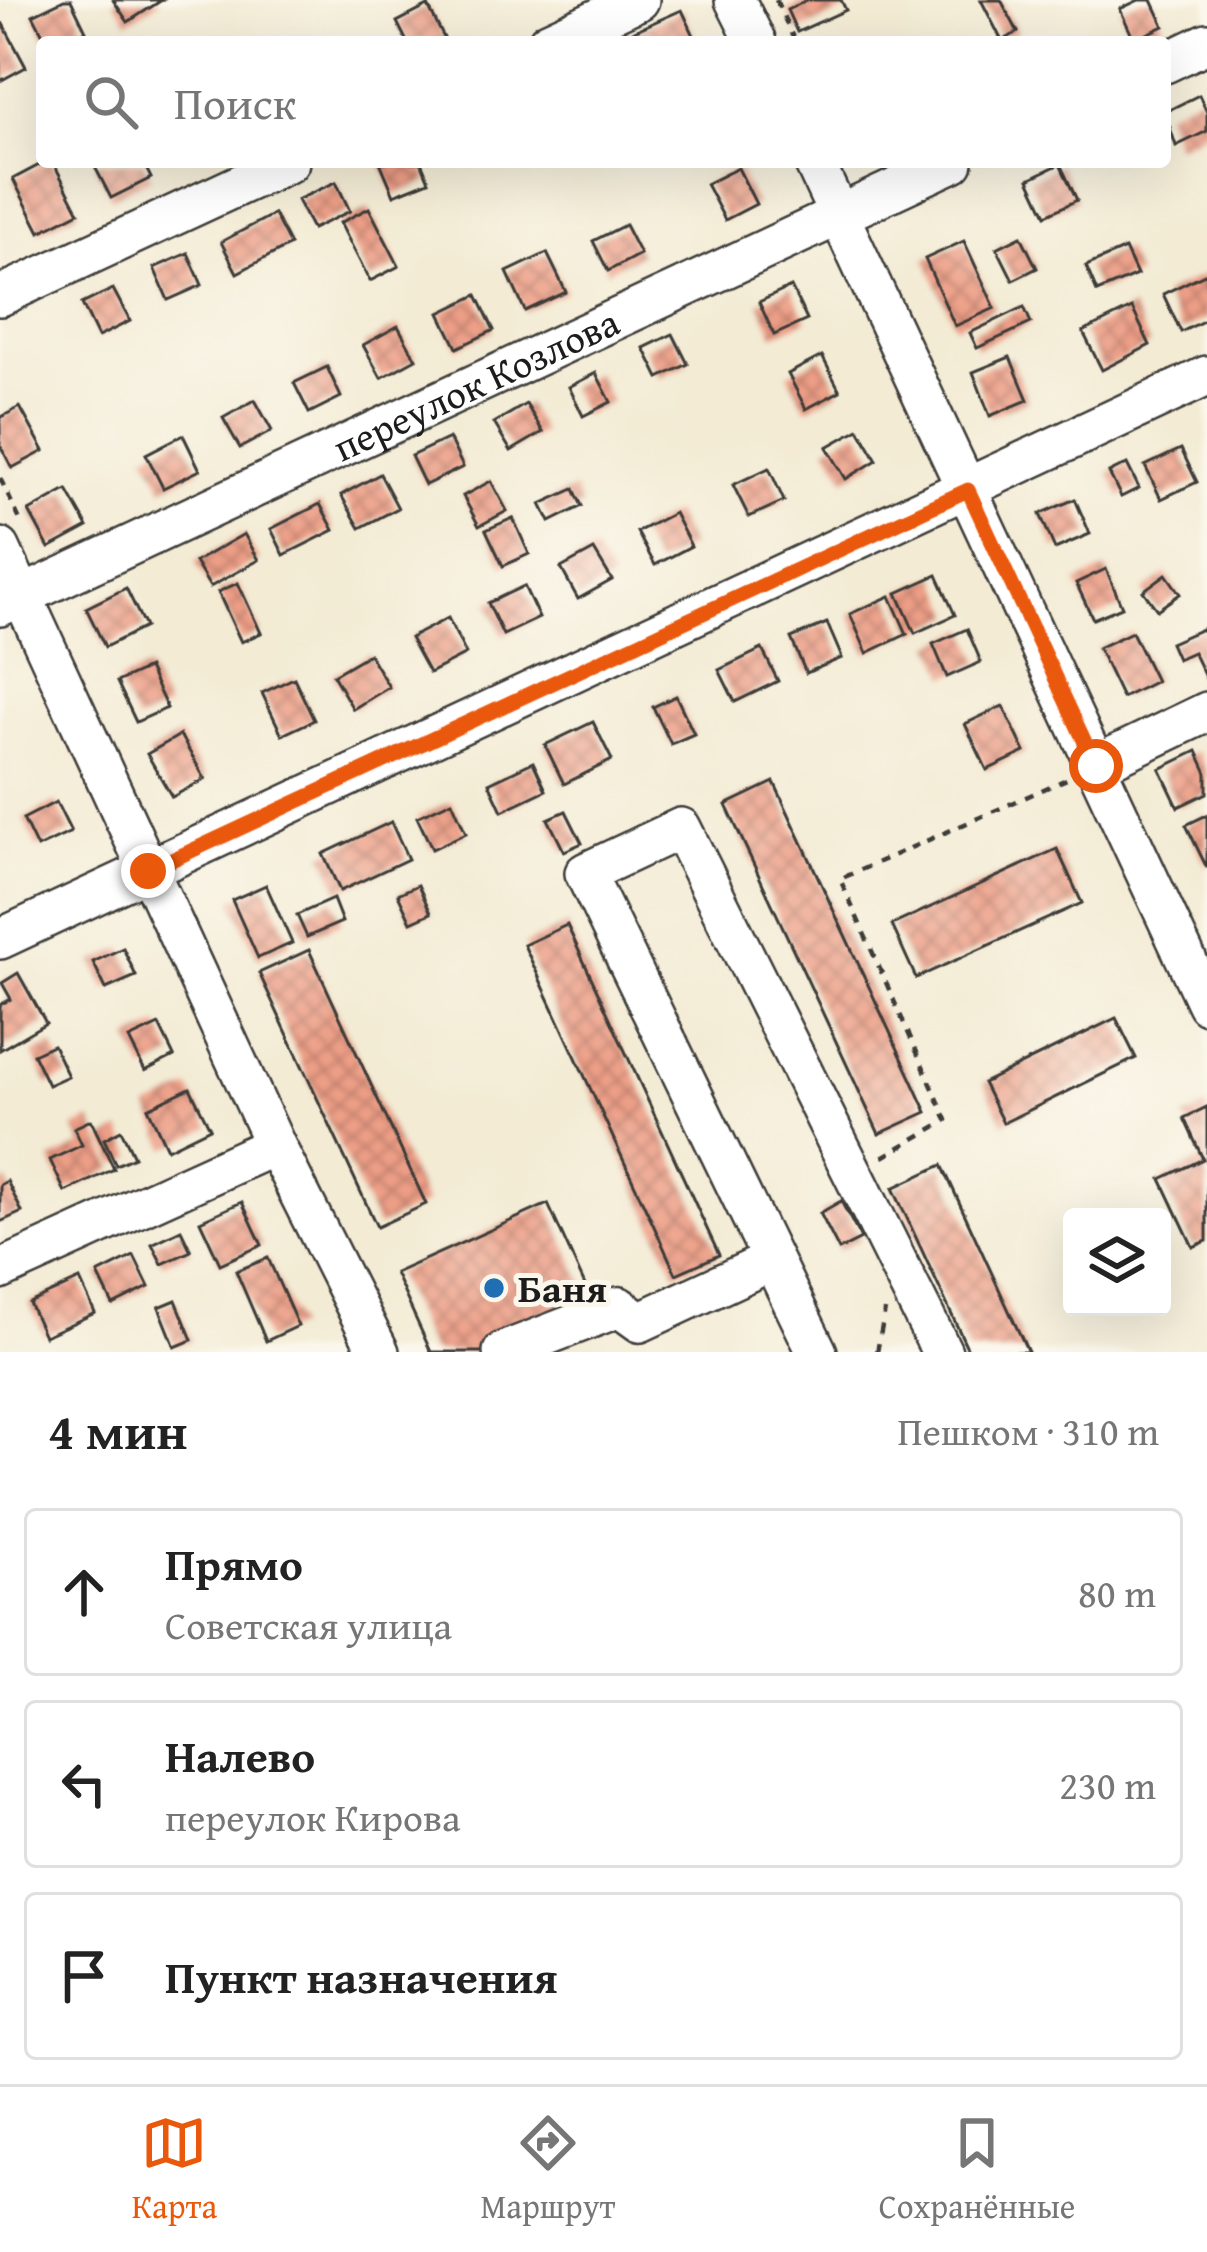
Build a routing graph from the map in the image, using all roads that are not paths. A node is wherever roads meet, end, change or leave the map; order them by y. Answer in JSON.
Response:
{"nodes":[{"id":1,"x":639,"y":0,"type":"edge"},
{"id":2,"x":735,"y":0,"type":"edge"},
{"id":3,"x":561,"y":36,"type":"edge"},
{"id":4,"x":753,"y":36,"type":"edge"},
{"id":5,"x":1207,"y":43,"type":"edge"},
{"id":6,"x":1171,"y":60,"type":"edge"},
{"id":7,"x":277,"y":168,"type":"edge"},
{"id":8,"x":817,"y":168,"type":"edge"},
{"id":9,"x":939,"y":168,"type":"edge"},
{"id":10,"x":839,"y":215,"type":"junction"},
{"id":11,"x":0,"y":296,"type":"edge"},
{"id":12,"x":1207,"y":376,"type":"edge"},
{"id":13,"x":968,"y":490,"type":"junction"},
{"id":14,"x":0,"y":548,"type":"edge"},
{"id":15,"x":11,"y":601,"type":"edge"},
{"id":16,"x":1207,"y":712,"type":"edge"},
{"id":17,"x":1105,"y":761,"type":"junction"},
{"id":18,"x":148,"y":871,"type":"junction"},
{"id":19,"x":0,"y":939,"type":"edge"},
{"id":20,"x":1207,"y":1004,"type":"edge"},
{"id":21,"x":275,"y":1145,"type":"junction"},
{"id":22,"x":771,"y":1261,"type":"junction"},
{"id":23,"x":0,"y":1270,"type":"edge"},
{"id":24,"x":379,"y":1352,"type":"edge"},
{"id":25,"x":503,"y":1352,"type":"edge"},
{"id":26,"x":817,"y":1352,"type":"edge"},
{"id":27,"x":942,"y":1352,"type":"edge"}],
"edges":[{"from":1,"to":3,"type":"street"},
{"from":2,"to":4,"type":"street"},
{"from":5,"to":6,"type":"street"},
{"from":7,"to":11,"type":"street"},
{"from":8,"to":10,"type":"street"},
{"from":9,"to":10,"type":"street","name":"переулок Козлова"},
{"from":10,"to":13,"type":"street"},
{"from":10,"to":15,"type":"street","name":"переулок Козлова"},
{"from":12,"to":13,"type":"street"},
{"from":13,"to":17,"type":"street"},
{"from":13,"to":18,"type":"street"},
{"from":14,"to":15,"type":"street"},
{"from":15,"to":18,"type":"street"},
{"from":16,"to":17,"type":"street"},
{"from":17,"to":20,"type":"street"},
{"from":18,"to":19,"type":"street"},
{"from":18,"to":21,"type":"street"},
{"from":21,"to":23,"type":"street"},
{"from":21,"to":24,"type":"street"},
{"from":22,"to":25,"type":"street"},
{"from":22,"to":26,"type":"street"},
{"from":22,"to":27,"type":"street"}]}
